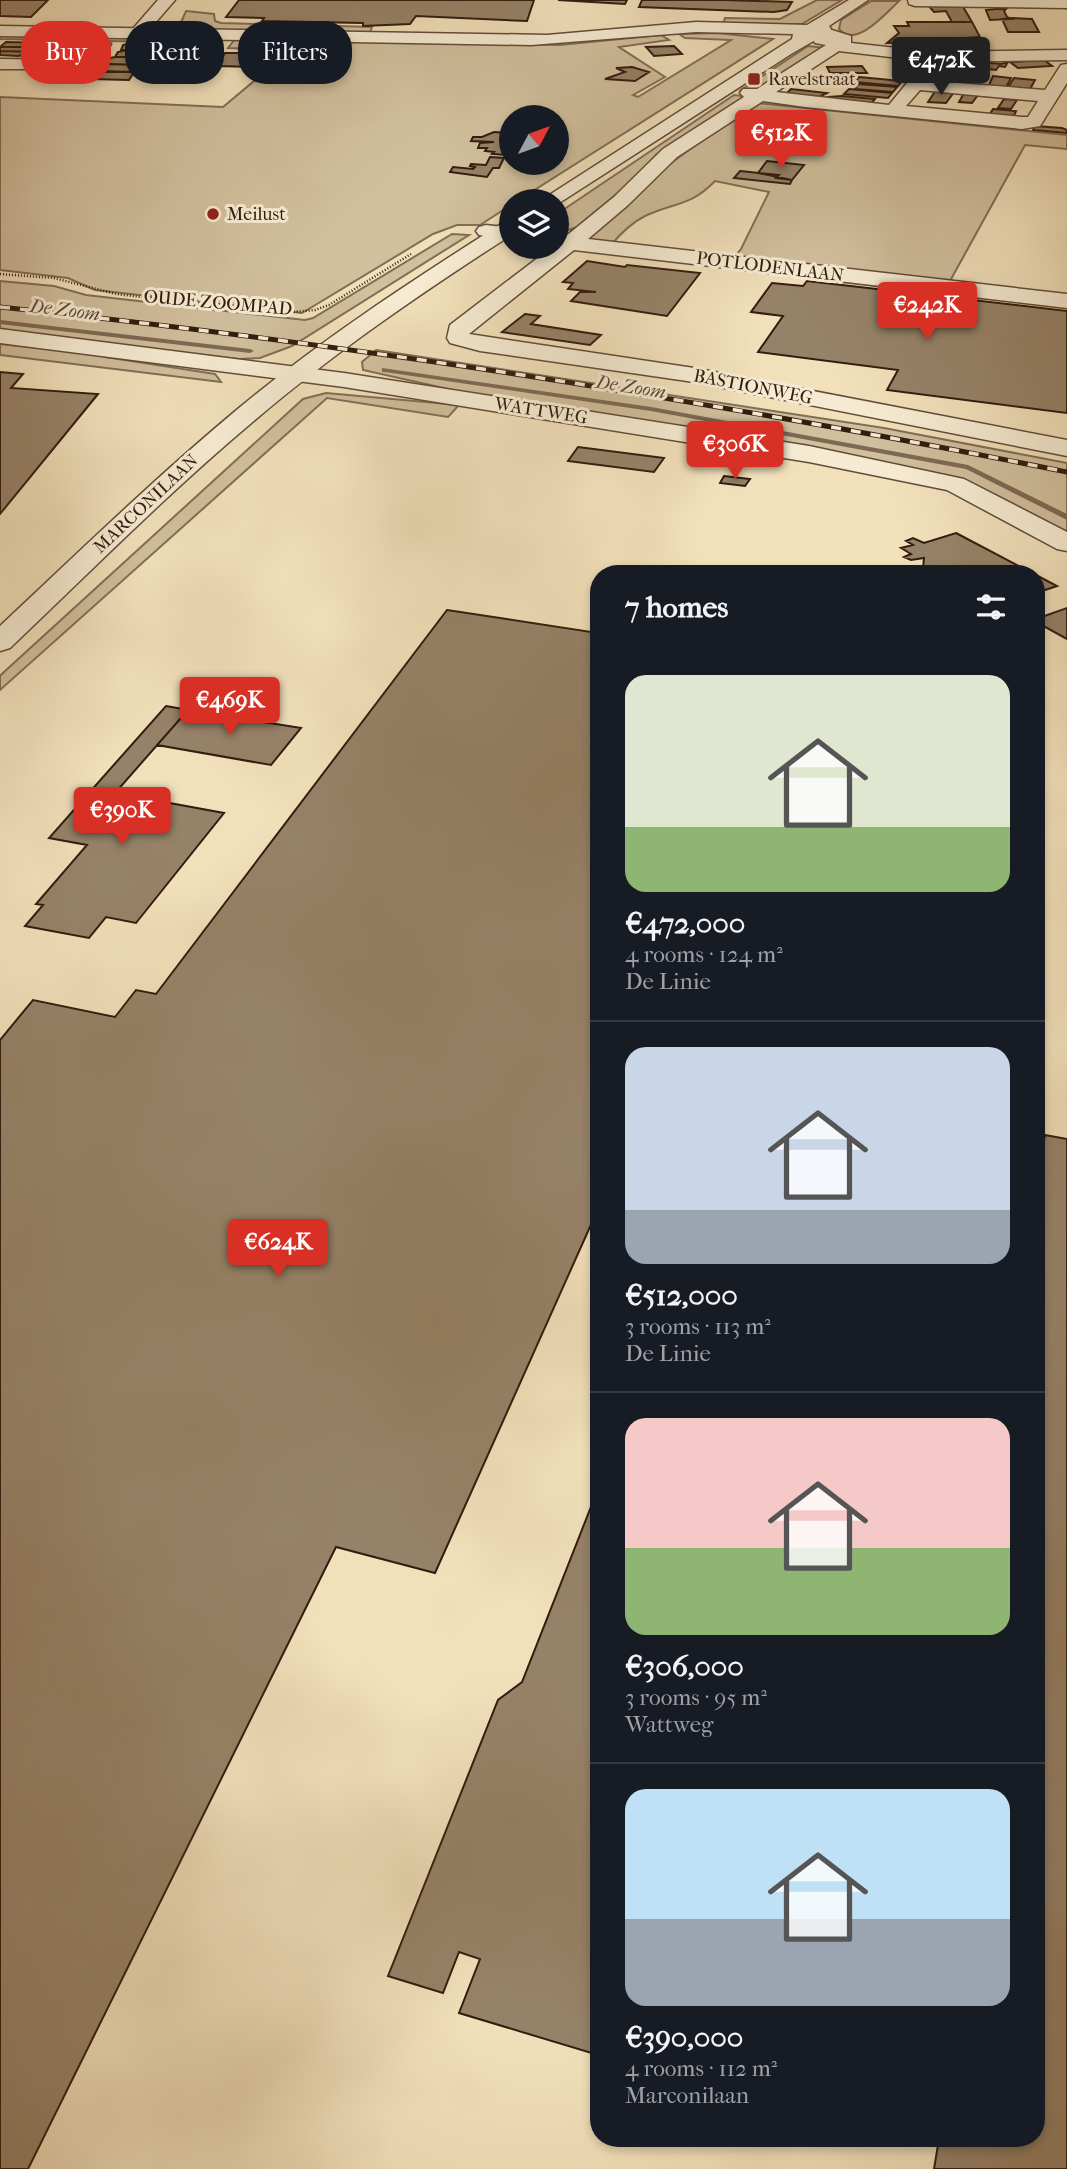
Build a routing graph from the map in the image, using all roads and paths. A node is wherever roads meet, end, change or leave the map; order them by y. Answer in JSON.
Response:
{"nodes":[{"id":1,"x":167,"y":0,"type":"edge"},
{"id":2,"x":860,"y":0,"type":"edge"},
{"id":3,"x":915,"y":1,"type":"edge"},
{"id":4,"x":1067,"y":3,"type":"edge"},
{"id":5,"x":148,"y":21,"type":"edge"},
{"id":6,"x":0,"y":31,"type":"edge"},
{"id":7,"x":125,"y":34,"type":"edge"},
{"id":8,"x":810,"y":34,"type":"junction"},
{"id":9,"x":224,"y":35,"type":"edge"},
{"id":10,"x":837,"y":46,"type":"junction"},
{"id":11,"x":1067,"y":55,"type":"edge"},
{"id":12,"x":0,"y":64,"type":"edge"},
{"id":13,"x":21,"y":65,"type":"edge"},
{"id":14,"x":1067,"y":69,"type":"edge"},
{"id":15,"x":722,"y":90,"type":"junction"},
{"id":16,"x":760,"y":95,"type":"junction"},
{"id":17,"x":1046,"y":100,"type":"junction"},
{"id":18,"x":1067,"y":106,"type":"edge"},
{"id":19,"x":894,"y":110,"type":"junction"},
{"id":20,"x":569,"y":189,"type":"edge"},
{"id":21,"x":499,"y":233,"type":"edge"},
{"id":22,"x":569,"y":237,"type":"edge"},
{"id":23,"x":569,"y":244,"type":"edge"},
{"id":24,"x":421,"y":248,"type":"dead end"},
{"id":25,"x":543,"y":259,"type":"edge"},
{"id":26,"x":0,"y":274,"type":"edge"},
{"id":27,"x":1067,"y":301,"type":"edge"},
{"id":28,"x":0,"y":336,"type":"edge"},
{"id":29,"x":299,"y":374,"type":"junction"},
{"id":30,"x":1067,"y":448,"type":"edge"},
{"id":31,"x":1067,"y":542,"type":"edge"},
{"id":32,"x":0,"y":642,"type":"edge"}],
"edges":[{"from":1,"to":5,"type":"street"},
{"from":2,"to":8,"type":"street"},
{"from":3,"to":4,"type":"street"},
{"from":6,"to":7,"type":"street"},
{"from":8,"to":9,"type":"street"},
{"from":8,"to":10,"type":"street"},
{"from":8,"to":15,"type":"street"},
{"from":10,"to":11,"type":"street"},
{"from":10,"to":16,"type":"street","name":"BASTIONWEG"},
{"from":12,"to":13,"type":"street"},
{"from":14,"to":17,"type":"street"},
{"from":15,"to":16,"type":"street"},
{"from":15,"to":20,"type":"street"},
{"from":16,"to":19,"type":"street"},
{"from":16,"to":22,"type":"street","name":"BASTIONWEG"},
{"from":17,"to":18,"type":"street"},
{"from":17,"to":19,"type":"street"},
{"from":17,"to":19,"type":"street"},
{"from":21,"to":29,"type":"street","name":"MARCONILAAN"},
{"from":23,"to":27,"type":"street","name":"POTLODENLAAN"},
{"from":24,"to":26,"type":"path","name":"OUDE ZOOMPAD"},
{"from":25,"to":30,"type":"street","name":"BASTIONWEG"},
{"from":28,"to":29,"type":"street","name":"WATTWEG"},
{"from":29,"to":31,"type":"street","name":"WATTWEG"},
{"from":29,"to":32,"type":"street","name":"MARCONILAAN"}]}
